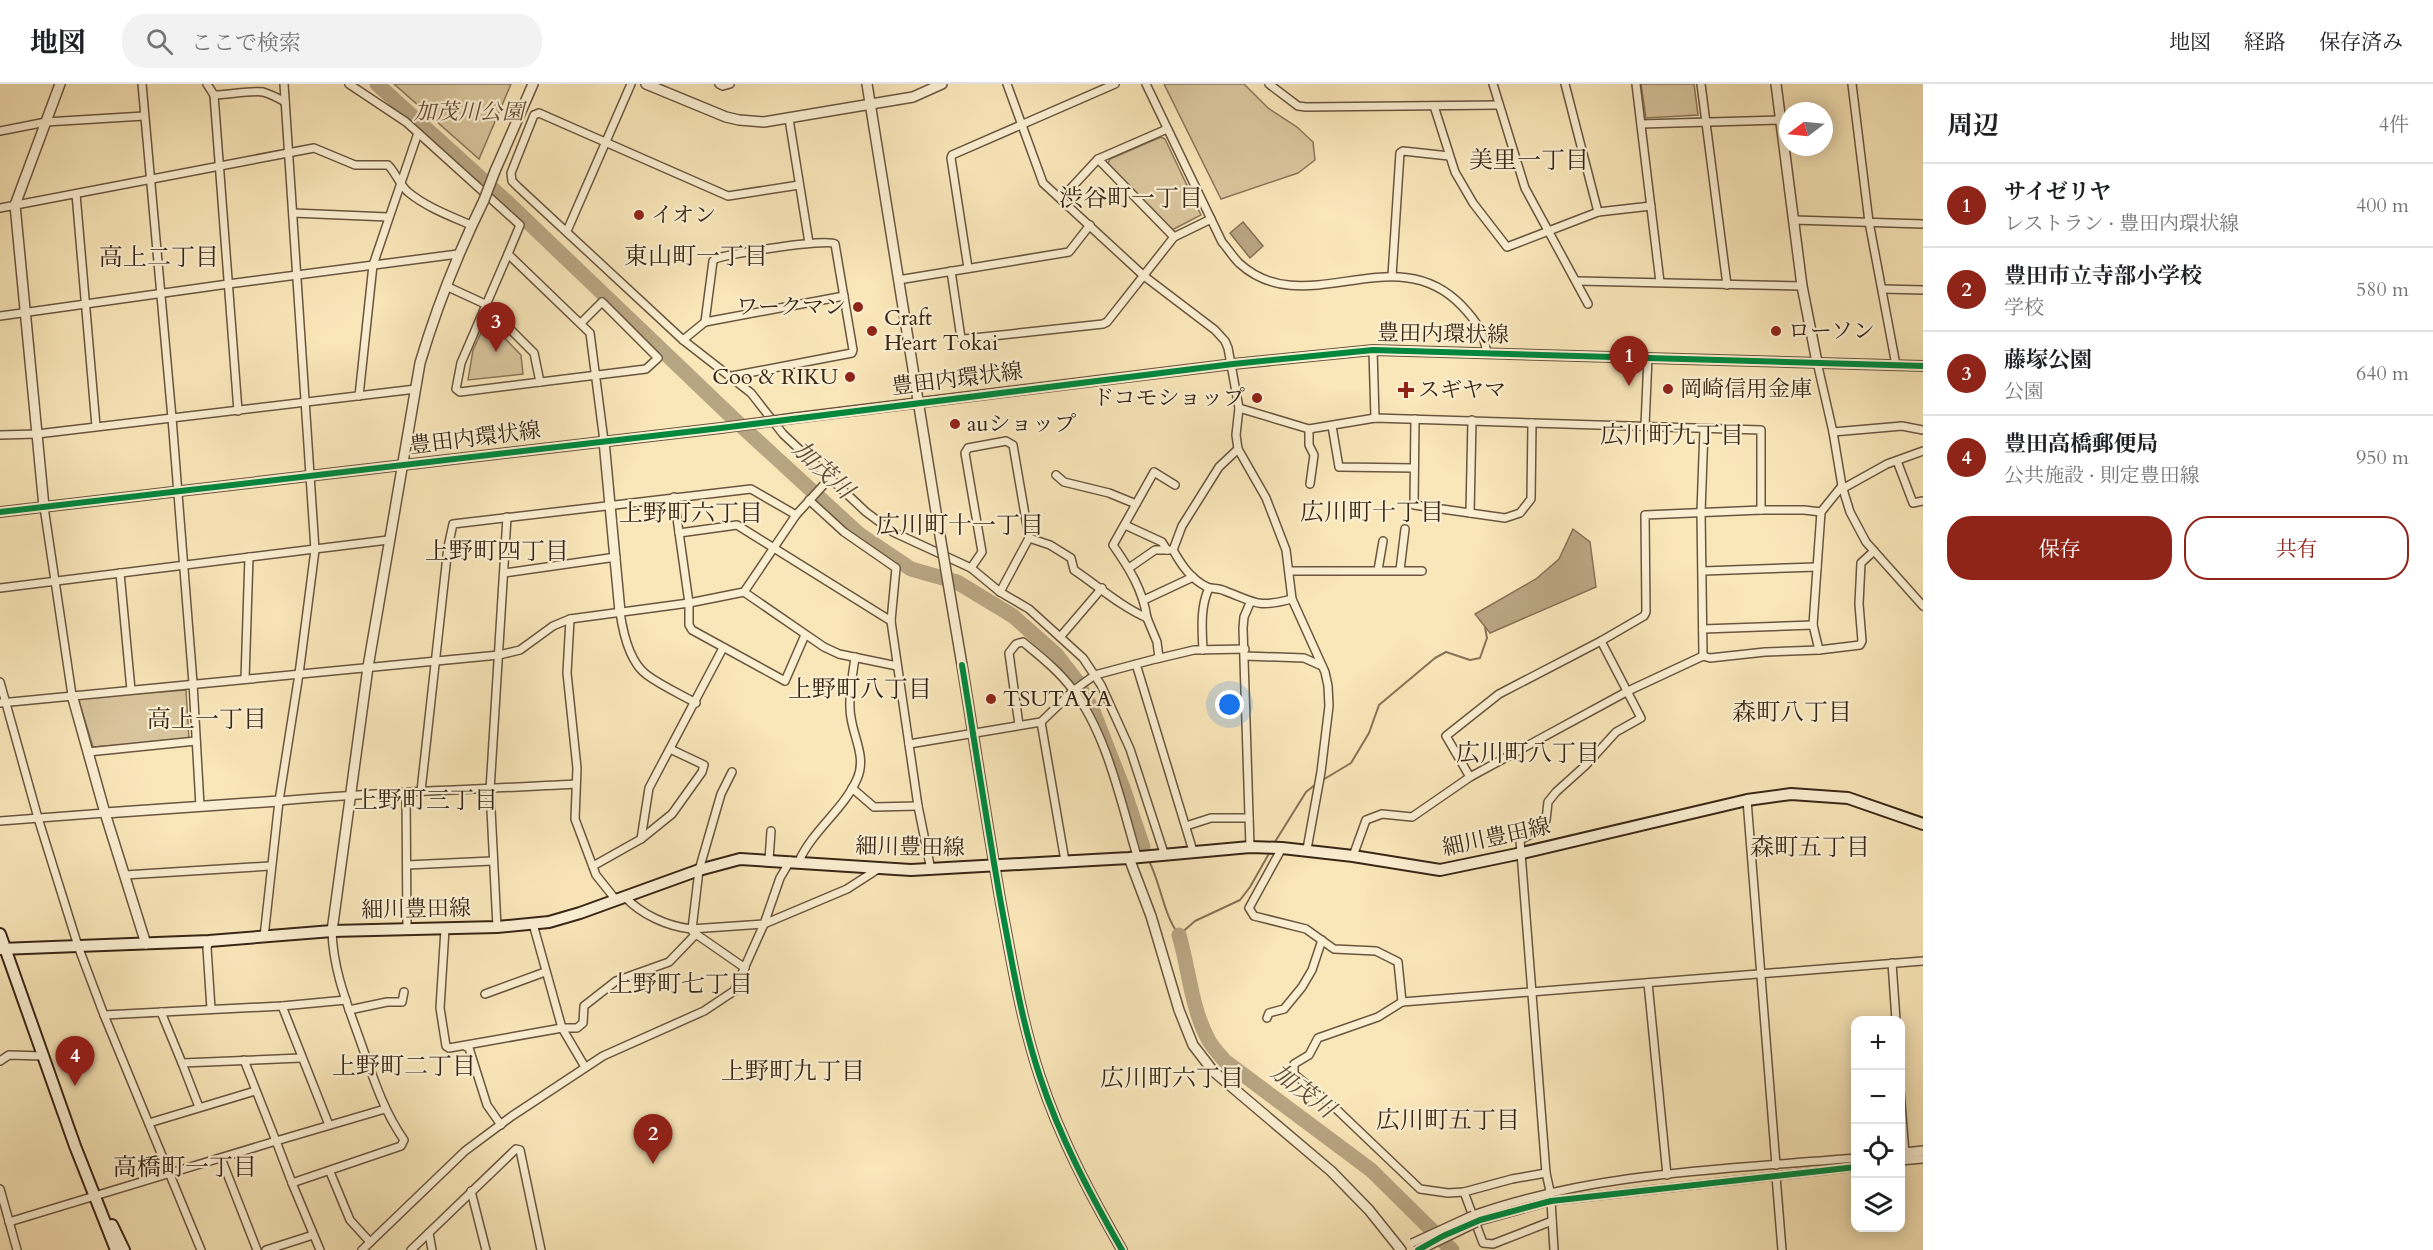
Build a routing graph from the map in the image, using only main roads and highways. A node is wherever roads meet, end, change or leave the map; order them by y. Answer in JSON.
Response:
{"nodes":[{"id":1,"x":1923,"y":824,"type":"edge"},
{"id":2,"x":0,"y":934,"type":"edge"},
{"id":3,"x":2,"y":948,"type":"edge"},
{"id":4,"x":95,"y":1196,"type":"junction"},
{"id":5,"x":116,"y":1250,"type":"edge"},
{"id":6,"x":124,"y":1250,"type":"edge"}],
"edges":[{"from":1,"to":3,"type":"main road","name":"細川豊田線"},
{"from":2,"to":3,"type":"main road"},
{"from":3,"to":4,"type":"main road"},
{"from":4,"to":5,"type":"main road"},
{"from":4,"to":6,"type":"main road"}]}
